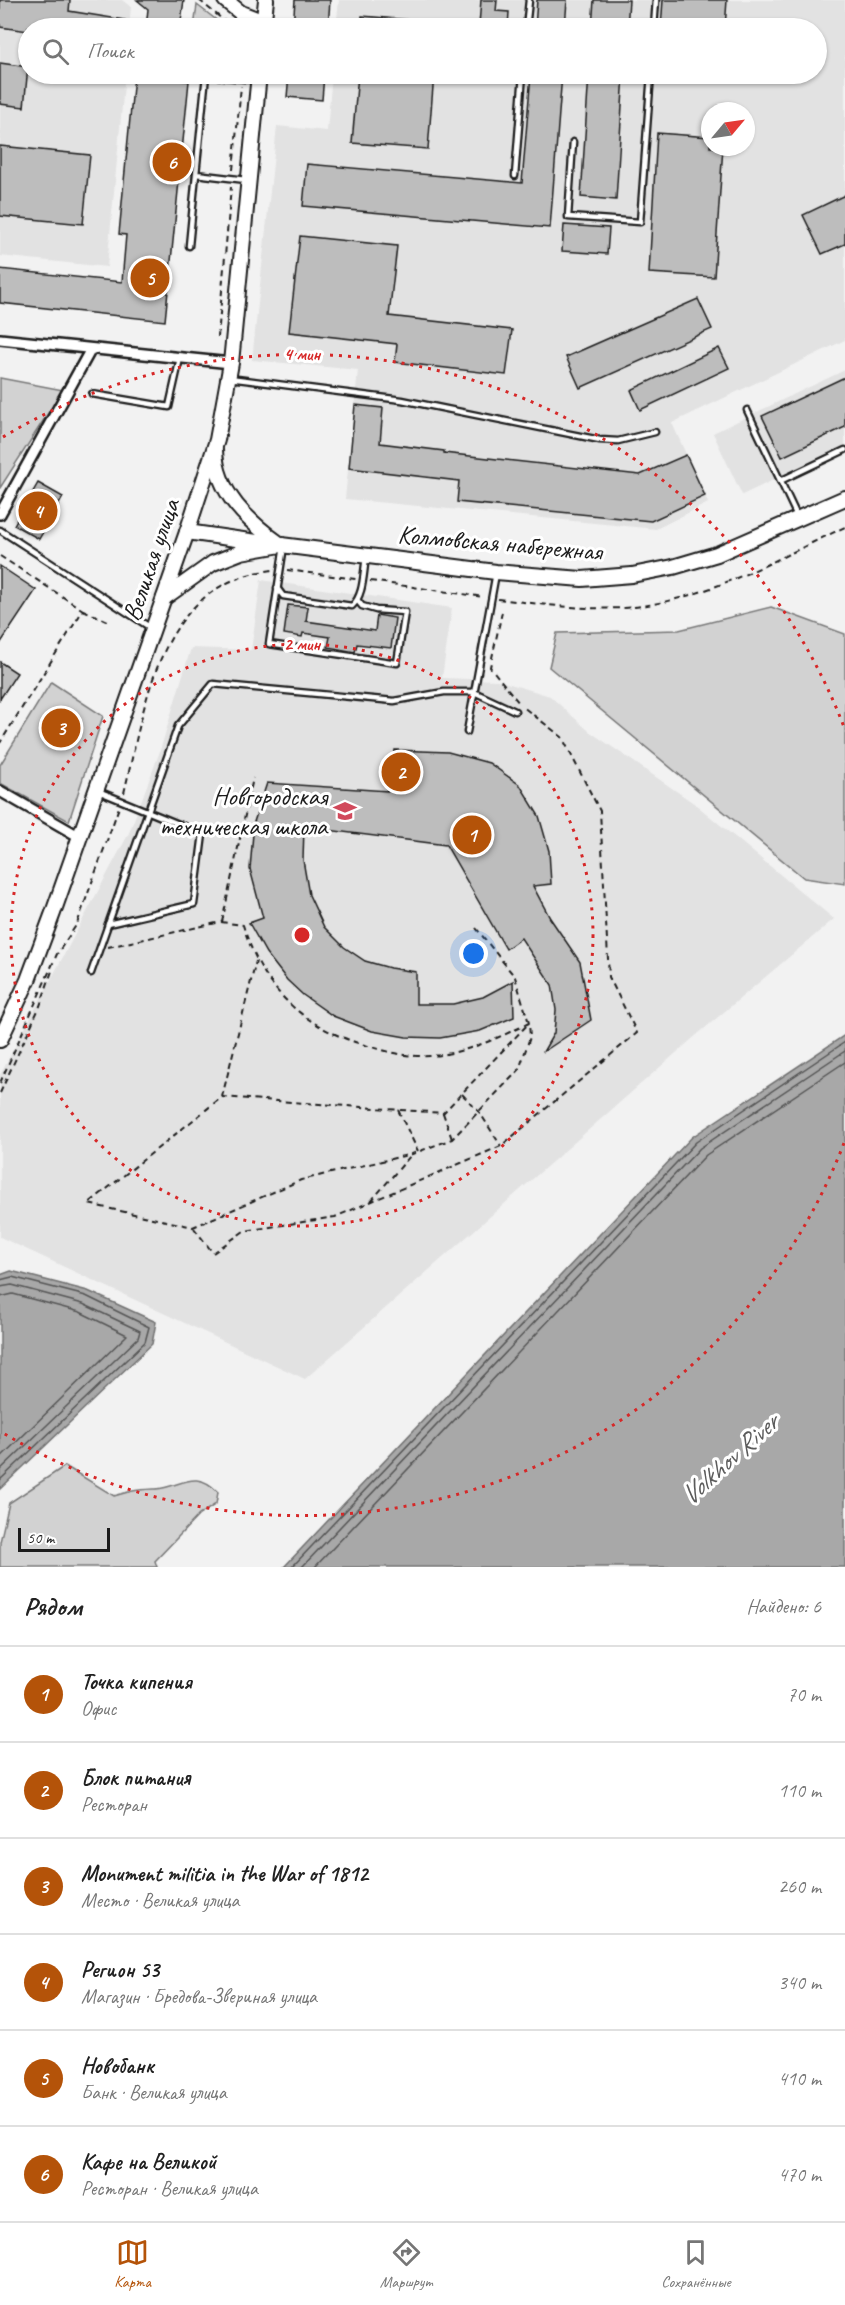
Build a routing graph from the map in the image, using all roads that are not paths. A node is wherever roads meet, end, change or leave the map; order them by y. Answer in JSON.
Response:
{"nodes":[{"id":1,"x":225,"y":0,"type":"edge"},
{"id":2,"x":266,"y":0,"type":"edge"},
{"id":3,"x":529,"y":0,"type":"edge"},
{"id":4,"x":656,"y":0,"type":"edge"},
{"id":5,"x":251,"y":18,"type":"edge"},
{"id":6,"x":265,"y":18,"type":"edge"},
{"id":7,"x":527,"y":18,"type":"edge"},
{"id":8,"x":655,"y":18,"type":"edge"},
{"id":9,"x":205,"y":84,"type":"edge"},
{"id":10,"x":258,"y":84,"type":"edge"},
{"id":11,"x":522,"y":84,"type":"edge"},
{"id":12,"x":650,"y":84,"type":"edge"},
{"id":13,"x":573,"y":142,"type":"dead end"},
{"id":14,"x":196,"y":174,"type":"junction"},
{"id":15,"x":515,"y":176,"type":"dead end"},
{"id":16,"x":248,"y":180,"type":"junction"},
{"id":17,"x":189,"y":246,"type":"dead end"},
{"id":18,"x":0,"y":339,"type":"edge"},
{"id":19,"x":91,"y":349,"type":"junction"},
{"id":20,"x":180,"y":358,"type":"junction"},
{"id":21,"x":231,"y":363,"type":"junction"},
{"id":22,"x":230,"y":378,"type":"junction"},
{"id":23,"x":92,"y":394,"type":"dead end"},
{"id":24,"x":747,"y":410,"type":"dead end"},
{"id":25,"x":655,"y":432,"type":"dead end"},
{"id":26,"x":217,"y":440,"type":"junction"},
{"id":27,"x":845,"y":450,"type":"edge"},
{"id":28,"x":780,"y":481,"type":"junction"},
{"id":29,"x":845,"y":498,"type":"edge"},
{"id":30,"x":0,"y":514,"type":"edge"},
{"id":31,"x":799,"y":519,"type":"junction"},
{"id":32,"x":0,"y":530,"type":"edge"},
{"id":33,"x":187,"y":532,"type":"junction"},
{"id":34,"x":283,"y":545,"type":"junction"},
{"id":35,"x":367,"y":556,"type":"junction"},
{"id":36,"x":496,"y":572,"type":"junction"},
{"id":37,"x":277,"y":588,"type":"junction"},
{"id":38,"x":164,"y":598,"type":"junction"},
{"id":39,"x":358,"y":601,"type":"junction"},
{"id":40,"x":153,"y":630,"type":"junction"},
{"id":41,"x":474,"y":692,"type":"junction"},
{"id":42,"x":515,"y":711,"type":"dead end"},
{"id":43,"x":467,"y":732,"type":"dead end"},
{"id":44,"x":96,"y":790,"type":"junction"},
{"id":45,"x":0,"y":791,"type":"edge"},
{"id":46,"x":148,"y":811,"type":"junction"},
{"id":47,"x":80,"y":837,"type":"junction"},
{"id":48,"x":108,"y":924,"type":"junction"},
{"id":49,"x":91,"y":973,"type":"dead end"},
{"id":50,"x":0,"y":1040,"type":"edge"}],
"edges":[{"from":1,"to":5,"type":"main road"},
{"from":2,"to":6,"type":"main road"},
{"from":3,"to":7,"type":"lane"},
{"from":4,"to":8,"type":"lane"},
{"from":9,"to":14,"type":"lane"},
{"from":10,"to":16,"type":"main road","name":"Великая улица"},
{"from":11,"to":15,"type":"lane"},
{"from":12,"to":13,"type":"lane"},
{"from":14,"to":16,"type":"lane"},
{"from":14,"to":17,"type":"lane"},
{"from":16,"to":21,"type":"main road","name":"Великая улица"},
{"from":18,"to":19,"type":"street"},
{"from":19,"to":20,"type":"street"},
{"from":19,"to":30,"type":"street"},
{"from":20,"to":21,"type":"street"},
{"from":20,"to":23,"type":"lane"},
{"from":21,"to":22,"type":"main road","name":"Великая улица"},
{"from":22,"to":25,"type":"lane"},
{"from":22,"to":26,"type":"main road","name":"Великая улица"},
{"from":24,"to":28,"type":"lane"},
{"from":26,"to":33,"type":"main road","name":"Великая улица"},
{"from":26,"to":34,"type":"main road"},
{"from":27,"to":28,"type":"lane"},
{"from":28,"to":31,"type":"lane"},
{"from":29,"to":31,"type":"main road","name":"Колмовская набережная"},
{"from":31,"to":36,"type":"main road","name":"Колмовская набережная"},
{"from":32,"to":40,"type":"lane"},
{"from":33,"to":34,"type":"main road","name":"Колмовская набережная"},
{"from":33,"to":38,"type":"main road","name":"Великая улица"},
{"from":34,"to":35,"type":"main road","name":"Колмовская набережная"},
{"from":34,"to":37,"type":"lane"},
{"from":34,"to":38,"type":"main road"},
{"from":35,"to":36,"type":"main road","name":"Колмовская набережная"},
{"from":35,"to":39,"type":"lane"},
{"from":36,"to":41,"type":"lane"},
{"from":37,"to":39,"type":"lane"},
{"from":37,"to":39,"type":"lane"},
{"from":38,"to":40,"type":"main road","name":"Великая улица"},
{"from":40,"to":44,"type":"main road","name":"Великая улица"},
{"from":41,"to":42,"type":"lane"},
{"from":41,"to":43,"type":"lane"},
{"from":41,"to":46,"type":"lane"},
{"from":44,"to":46,"type":"lane"},
{"from":44,"to":47,"type":"main road","name":"Великая улица"},
{"from":45,"to":47,"type":"street"},
{"from":46,"to":48,"type":"lane"},
{"from":46,"to":48,"type":"lane"},
{"from":47,"to":50,"type":"main road","name":"Великая улица"},
{"from":48,"to":49,"type":"lane"}]}
